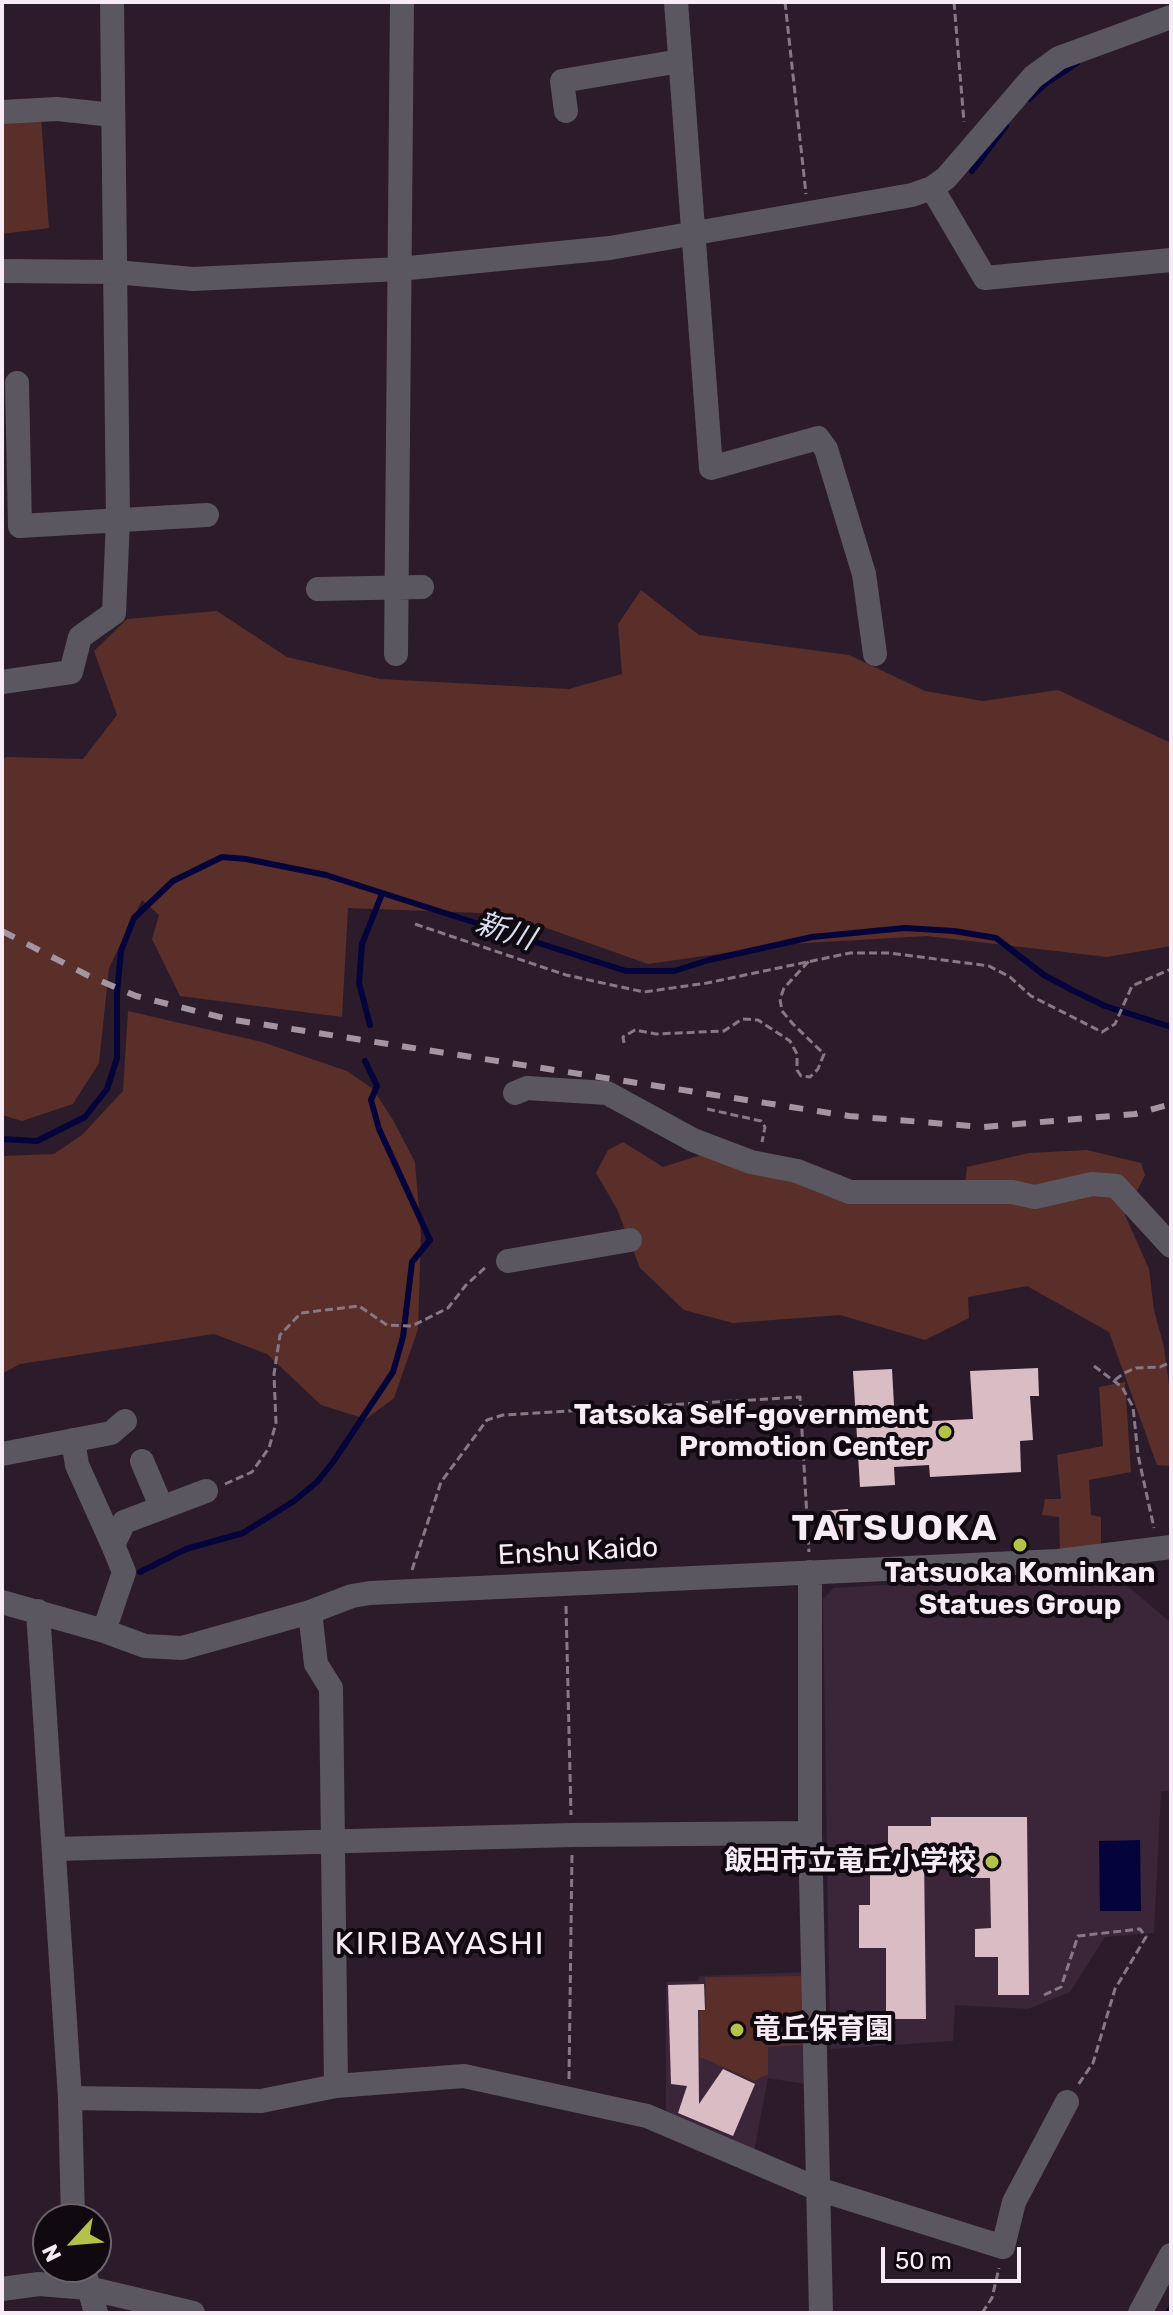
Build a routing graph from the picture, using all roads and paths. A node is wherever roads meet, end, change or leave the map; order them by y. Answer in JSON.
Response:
{"nodes":[{"id":1,"x":112,"y":2,"type":"edge"},
{"id":2,"x":402,"y":2,"type":"edge"},
{"id":3,"x":676,"y":2,"type":"edge"},
{"id":4,"x":785,"y":2,"type":"edge"},
{"id":5,"x":954,"y":2,"type":"edge"},
{"id":6,"x":1171,"y":17,"type":"edge"},
{"id":7,"x":680,"y":61,"type":"junction"},
{"id":8,"x":566,"y":111,"type":"dead end"},
{"id":9,"x":2,"y":112,"type":"edge"},
{"id":10,"x":113,"y":115,"type":"junction"},
{"id":11,"x":967,"y":154,"type":"junction"},
{"id":12,"x":932,"y":188,"type":"junction"},
{"id":13,"x":808,"y":214,"type":"junction"},
{"id":14,"x":692,"y":235,"type":"junction"},
{"id":15,"x":1171,"y":260,"type":"edge"},
{"id":16,"x":399,"y":269,"type":"junction"},
{"id":17,"x":2,"y":271,"type":"edge"},
{"id":18,"x":115,"y":272,"type":"junction"},
{"id":19,"x":17,"y":383,"type":"dead end"},
{"id":20,"x":207,"y":515,"type":"dead end"},
{"id":21,"x":118,"y":520,"type":"junction"},
{"id":22,"x":396,"y":587,"type":"junction"},
{"id":23,"x":422,"y":587,"type":"dead end"},
{"id":24,"x":318,"y":589,"type":"dead end"},
{"id":25,"x":396,"y":654,"type":"dead end"},
{"id":26,"x":875,"y":654,"type":"dead end"},
{"id":27,"x":2,"y":682,"type":"edge"},
{"id":28,"x":415,"y":924,"type":"dead end"},
{"id":29,"x":809,"y":961,"type":"junction"},
{"id":30,"x":1171,"y":969,"type":"edge"},
{"id":31,"x":624,"y":1043,"type":"dead end"},
{"id":32,"x":515,"y":1093,"type":"dead end"},
{"id":33,"x":707,"y":1109,"type":"dead end"},
{"id":34,"x":762,"y":1164,"type":"junction"},
{"id":35,"x":630,"y":1240,"type":"dead end"},
{"id":36,"x":1171,"y":1246,"type":"edge"},
{"id":37,"x":508,"y":1261,"type":"joint"},
{"id":38,"x":1171,"y":1362,"type":"edge"},
{"id":39,"x":1094,"y":1366,"type":"dead end"},
{"id":40,"x":1115,"y":1380,"type":"junction"},
{"id":41,"x":125,"y":1421,"type":"dead end"},
{"id":42,"x":73,"y":1440,"type":"junction"},
{"id":43,"x":2,"y":1454,"type":"edge"},
{"id":44,"x":142,"y":1461,"type":"dead end"},
{"id":45,"x":206,"y":1491,"type":"joint"},
{"id":46,"x":161,"y":1506,"type":"junction"},
{"id":47,"x":1153,"y":1518,"type":"dead end"},
{"id":48,"x":113,"y":1545,"type":"junction"},
{"id":49,"x":1168,"y":1550,"type":"edge"},
{"id":50,"x":810,"y":1572,"type":"junction"},
{"id":51,"x":406,"y":1590,"type":"junction"},
{"id":52,"x":2,"y":1602,"type":"edge"},
{"id":53,"x":38,"y":1611,"type":"junction"},
{"id":54,"x":310,"y":1612,"type":"junction"},
{"id":55,"x":104,"y":1631,"type":"junction"},
{"id":56,"x":810,"y":1833,"type":"junction"},
{"id":57,"x":333,"y":1842,"type":"junction"},
{"id":58,"x":55,"y":1849,"type":"junction"},
{"id":59,"x":1044,"y":1995,"type":"dead end"},
{"id":60,"x":336,"y":2086,"type":"junction"},
{"id":61,"x":70,"y":2098,"type":"junction"},
{"id":62,"x":1067,"y":2102,"type":"joint"},
{"id":63,"x":818,"y":2189,"type":"junction"},
{"id":64,"x":73,"y":2203,"type":"edge"},
{"id":65,"x":1003,"y":2247,"type":"junction"},
{"id":66,"x":1171,"y":2255,"type":"edge"},
{"id":67,"x":46,"y":2283,"type":"edge"},
{"id":68,"x":88,"y":2283,"type":"edge"},
{"id":69,"x":104,"y":2283,"type":"edge"},
{"id":70,"x":2,"y":2289,"type":"edge"},
{"id":71,"x":96,"y":2313,"type":"edge"},
{"id":72,"x":193,"y":2313,"type":"edge"},
{"id":73,"x":821,"y":2313,"type":"edge"},
{"id":74,"x":982,"y":2313,"type":"edge"},
{"id":75,"x":1140,"y":2313,"type":"edge"}],
"edges":[{"from":1,"to":10,"type":"street"},
{"from":2,"to":16,"type":"street"},
{"from":3,"to":7,"type":"street"},
{"from":4,"to":13,"type":"path"},
{"from":5,"to":11,"type":"path"},
{"from":6,"to":11,"type":"street"},
{"from":7,"to":8,"type":"street"},
{"from":7,"to":14,"type":"street"},
{"from":9,"to":10,"type":"street"},
{"from":10,"to":18,"type":"street"},
{"from":11,"to":12,"type":"street"},
{"from":12,"to":13,"type":"street"},
{"from":12,"to":15,"type":"street"},
{"from":13,"to":14,"type":"street"},
{"from":14,"to":16,"type":"street"},
{"from":14,"to":26,"type":"street"},
{"from":16,"to":18,"type":"street"},
{"from":16,"to":22,"type":"street"},
{"from":17,"to":18,"type":"street"},
{"from":18,"to":21,"type":"street"},
{"from":19,"to":21,"type":"street"},
{"from":20,"to":21,"type":"street"},
{"from":21,"to":27,"type":"street"},
{"from":22,"to":23,"type":"street"},
{"from":22,"to":24,"type":"street"},
{"from":22,"to":25,"type":"street"},
{"from":28,"to":29,"type":"path"},
{"from":29,"to":30,"type":"path"},
{"from":29,"to":31,"type":"path"},
{"from":32,"to":34,"type":"street"},
{"from":33,"to":34,"type":"path"},
{"from":34,"to":36,"type":"street"},
{"from":35,"to":37,"type":"street"},
{"from":37,"to":45,"type":"path"},
{"from":38,"to":40,"type":"path"},
{"from":39,"to":40,"type":"path"},
{"from":40,"to":47,"type":"path"},
{"from":41,"to":42,"type":"street"},
{"from":42,"to":43,"type":"street"},
{"from":42,"to":48,"type":"street"},
{"from":44,"to":46,"type":"street"},
{"from":45,"to":46,"type":"street"},
{"from":46,"to":48,"type":"street"},
{"from":48,"to":55,"type":"street"},
{"from":49,"to":50,"type":"street","name":"Enshu Kaido"},
{"from":50,"to":51,"type":"street","name":"Enshu Kaido"},
{"from":50,"to":51,"type":"path"},
{"from":50,"to":56,"type":"street"},
{"from":51,"to":54,"type":"street","name":"Enshu Kaido"},
{"from":52,"to":53,"type":"street","name":"Enshu Kaido"},
{"from":53,"to":55,"type":"street","name":"Enshu Kaido"},
{"from":53,"to":58,"type":"street"},
{"from":54,"to":55,"type":"street","name":"Enshu Kaido"},
{"from":54,"to":57,"type":"street"},
{"from":56,"to":57,"type":"street"},
{"from":56,"to":63,"type":"street"},
{"from":57,"to":58,"type":"street"},
{"from":57,"to":60,"type":"street"},
{"from":58,"to":61,"type":"street"},
{"from":59,"to":62,"type":"path"},
{"from":60,"to":61,"type":"street"},
{"from":60,"to":63,"type":"street"},
{"from":61,"to":64,"type":"street"},
{"from":62,"to":65,"type":"street"},
{"from":63,"to":65,"type":"street"},
{"from":63,"to":73,"type":"street"},
{"from":65,"to":74,"type":"path"},
{"from":66,"to":75,"type":"street"},
{"from":67,"to":70,"type":"street"},
{"from":68,"to":71,"type":"street"},
{"from":69,"to":72,"type":"street"}]}
